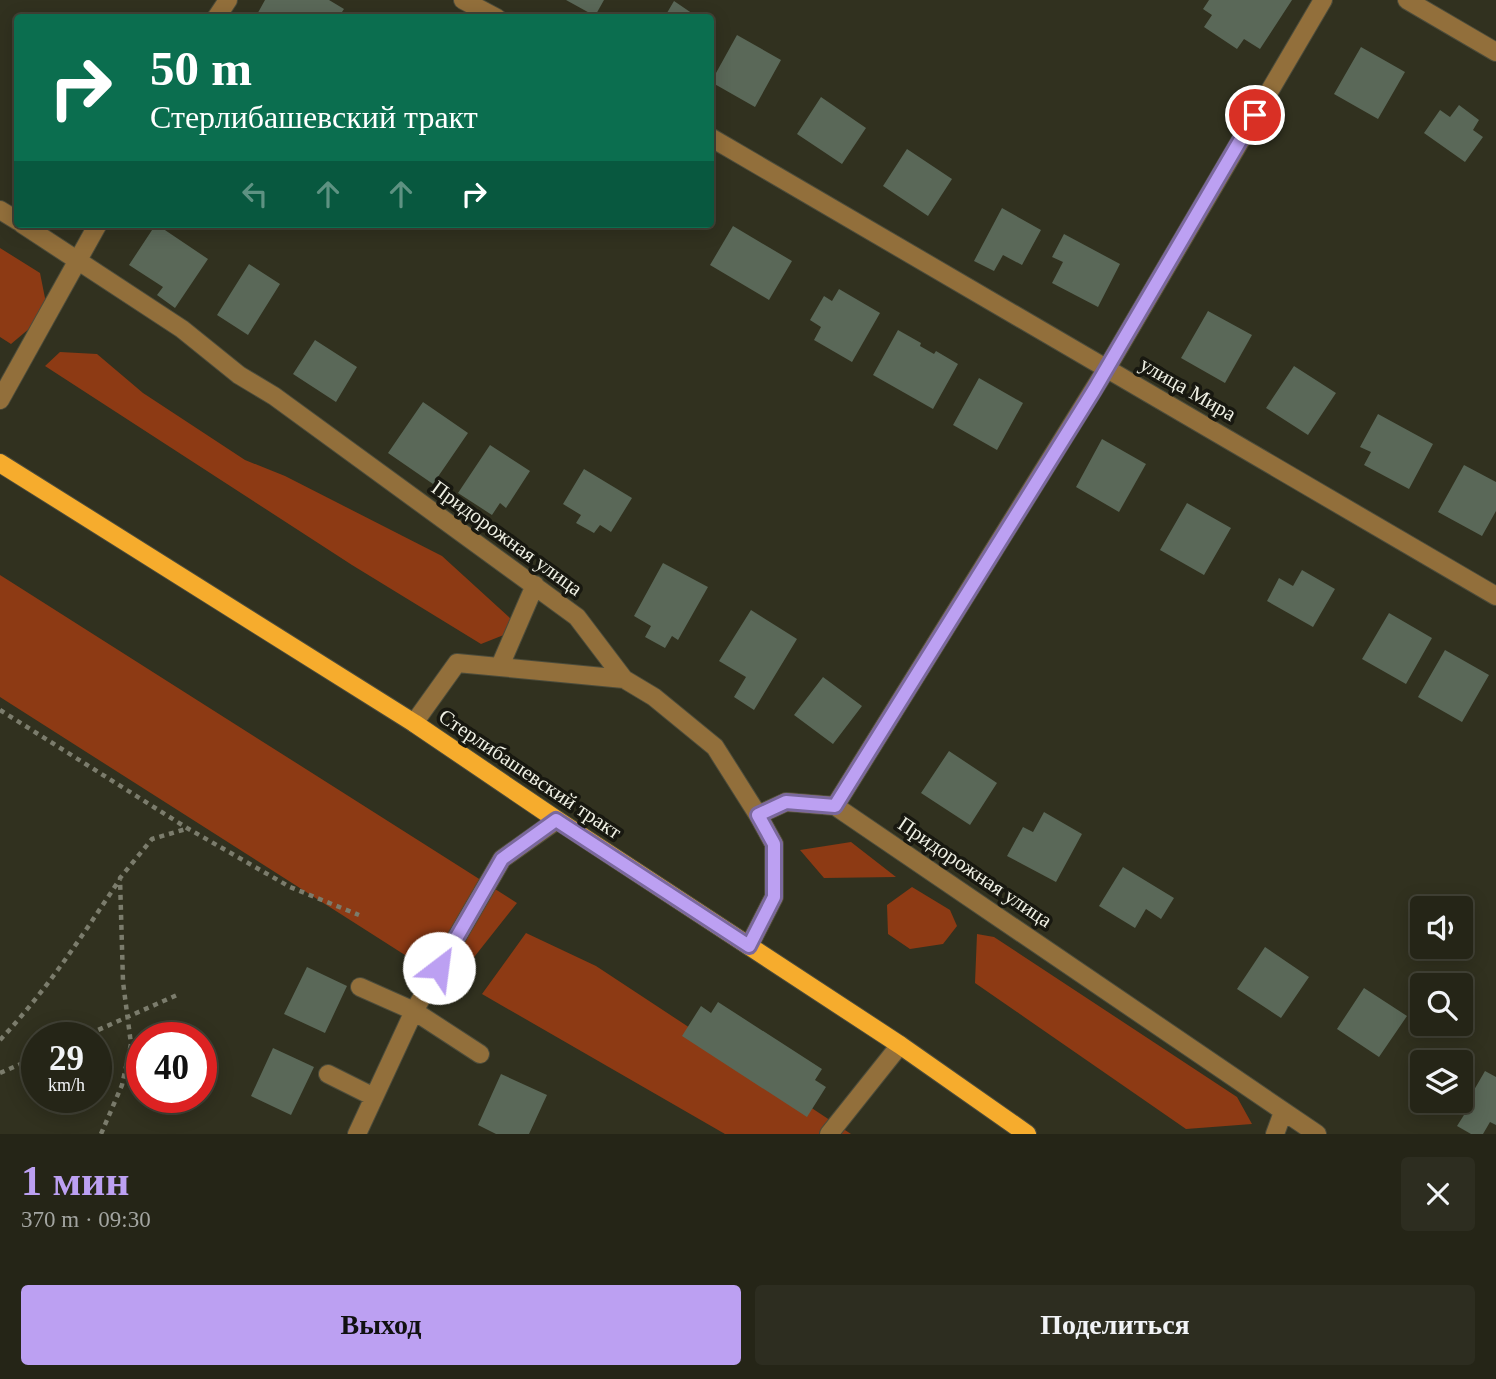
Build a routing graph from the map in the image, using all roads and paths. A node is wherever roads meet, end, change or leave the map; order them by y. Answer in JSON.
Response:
{"nodes":[{"id":1,"x":463,"y":0,"type":"edge"},
{"id":2,"x":1323,"y":0,"type":"edge"},
{"id":3,"x":1408,"y":0,"type":"edge"},
{"id":4,"x":489,"y":14,"type":"edge"},
{"id":5,"x":1496,"y":52,"type":"edge"},
{"id":6,"x":714,"y":139,"type":"edge"},
{"id":7,"x":28,"y":228,"type":"edge"},
{"id":8,"x":96,"y":228,"type":"edge"},
{"id":9,"x":80,"y":261,"type":"junction"},
{"id":10,"x":1107,"y":368,"type":"junction"},
{"id":11,"x":0,"y":400,"type":"edge"},
{"id":12,"x":0,"y":463,"type":"edge"},
{"id":13,"x":535,"y":585,"type":"junction"},
{"id":14,"x":1496,"y":596,"type":"edge"},
{"id":15,"x":500,"y":666,"type":"junction"},
{"id":16,"x":624,"y":680,"type":"junction"},
{"id":17,"x":0,"y":710,"type":"edge"},
{"id":18,"x":414,"y":723,"type":"junction"},
{"id":19,"x":835,"y":806,"type":"junction"},
{"id":20,"x":758,"y":815,"type":"junction"},
{"id":21,"x":556,"y":820,"type":"junction"},
{"id":22,"x":187,"y":828,"type":"junction"},
{"id":23,"x":120,"y":878,"type":"junction"},
{"id":24,"x":359,"y":915,"type":"dead end"},
{"id":25,"x":749,"y":946,"type":"junction"},
{"id":26,"x":360,"y":987,"type":"dead end"},
{"id":27,"x":177,"y":995,"type":"dead end"},
{"id":28,"x":414,"y":1011,"type":"junction"},
{"id":29,"x":128,"y":1017,"type":"junction"},
{"id":30,"x":112,"y":1024,"type":"edge"},
{"id":31,"x":0,"y":1040,"type":"edge"},
{"id":32,"x":900,"y":1045,"type":"junction"},
{"id":33,"x":480,"y":1054,"type":"dead end"},
{"id":34,"x":21,"y":1064,"type":"edge"},
{"id":35,"x":0,"y":1073,"type":"edge"},
{"id":36,"x":328,"y":1074,"type":"dead end"},
{"id":37,"x":374,"y":1097,"type":"junction"},
{"id":38,"x":1283,"y":1112,"type":"junction"},
{"id":39,"x":101,"y":1134,"type":"edge"},
{"id":40,"x":357,"y":1134,"type":"edge"},
{"id":41,"x":829,"y":1134,"type":"edge"},
{"id":42,"x":1027,"y":1134,"type":"edge"},
{"id":43,"x":1275,"y":1134,"type":"edge"},
{"id":44,"x":1317,"y":1134,"type":"edge"}],
"edges":[{"from":1,"to":4,"type":"street"},
{"from":2,"to":10,"type":"street"},
{"from":3,"to":5,"type":"street"},
{"from":6,"to":10,"type":"street","name":"улица Мира"},
{"from":7,"to":9,"type":"street","name":"Придорожная улица"},
{"from":8,"to":9,"type":"street"},
{"from":9,"to":11,"type":"street"},
{"from":9,"to":13,"type":"street","name":"Придорожная улица"},
{"from":10,"to":14,"type":"street","name":"улица Мира"},
{"from":10,"to":19,"type":"street"},
{"from":12,"to":18,"type":"main road","name":"Стерлибашевский тракт"},
{"from":13,"to":15,"type":"street"},
{"from":13,"to":16,"type":"street","name":"Придорожная улица"},
{"from":15,"to":16,"type":"street"},
{"from":15,"to":18,"type":"street"},
{"from":16,"to":20,"type":"street","name":"Придорожная улица"},
{"from":17,"to":22,"type":"path"},
{"from":18,"to":21,"type":"main road","name":"Стерлибашевский тракт"},
{"from":19,"to":20,"type":"street","name":"Придорожная улица"},
{"from":19,"to":38,"type":"street","name":"Придорожная улица"},
{"from":20,"to":25,"type":"street"},
{"from":21,"to":25,"type":"main road","name":"Стерлибашевский тракт"},
{"from":21,"to":28,"type":"street"},
{"from":22,"to":23,"type":"path"},
{"from":22,"to":24,"type":"path"},
{"from":23,"to":29,"type":"path"},
{"from":23,"to":31,"type":"path"},
{"from":25,"to":32,"type":"main road","name":"Стерлибашевский тракт"},
{"from":26,"to":28,"type":"street"},
{"from":27,"to":29,"type":"path"},
{"from":28,"to":33,"type":"street"},
{"from":28,"to":37,"type":"street"},
{"from":29,"to":30,"type":"path"},
{"from":29,"to":39,"type":"path"},
{"from":32,"to":41,"type":"street"},
{"from":32,"to":42,"type":"main road","name":"Стерлибашевский тракт"},
{"from":34,"to":35,"type":"path"},
{"from":36,"to":37,"type":"street"},
{"from":37,"to":40,"type":"street"},
{"from":38,"to":43,"type":"street"},
{"from":38,"to":44,"type":"street","name":"Придорожная улица"}]}
